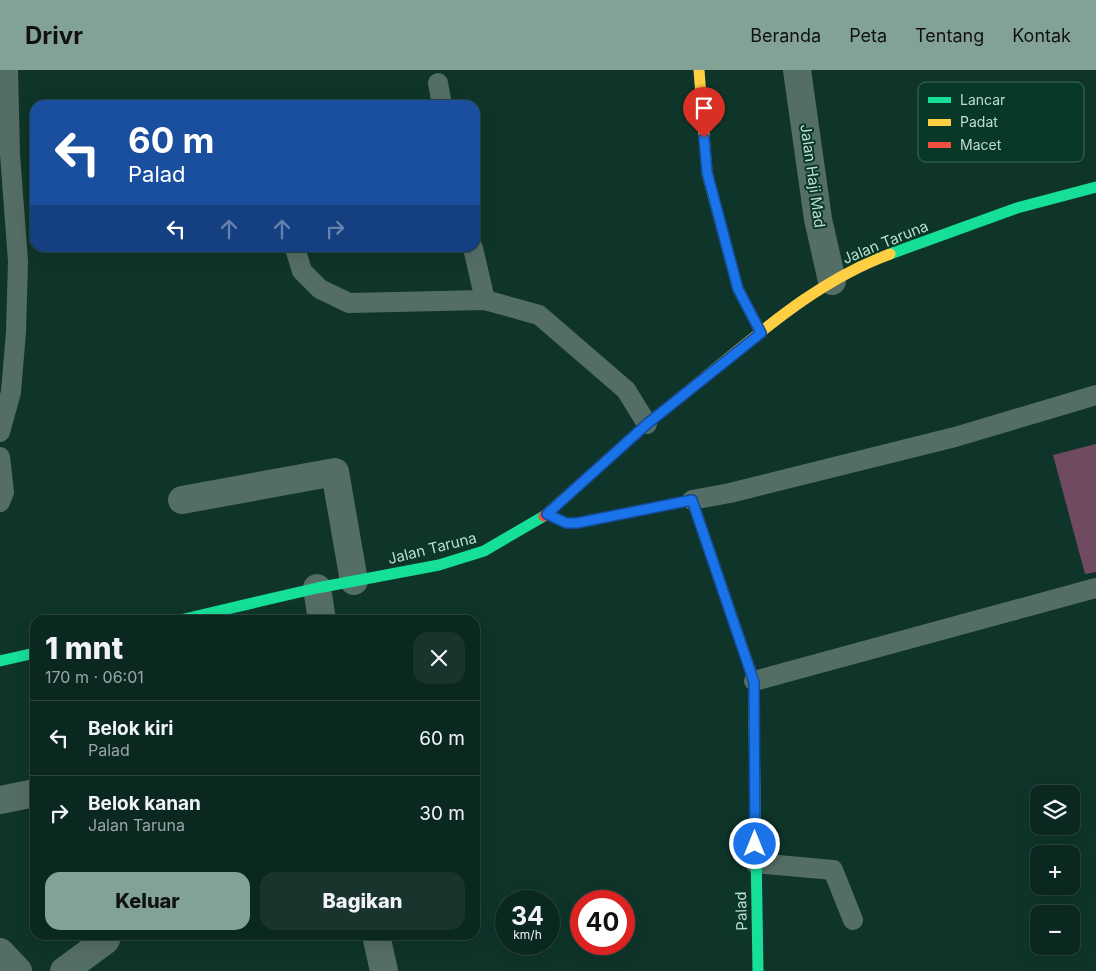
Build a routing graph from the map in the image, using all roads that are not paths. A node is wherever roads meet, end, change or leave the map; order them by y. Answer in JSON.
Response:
{"nodes":[{"id":1,"x":8,"y":70,"type":"edge"},
{"id":2,"x":698,"y":70,"type":"edge"},
{"id":3,"x":796,"y":70,"type":"edge"},
{"id":4,"x":438,"y":83,"type":"dead end"},
{"id":5,"x":441,"y":100,"type":"edge"},
{"id":6,"x":1096,"y":187,"type":"edge"},
{"id":7,"x":296,"y":252,"type":"edge"},
{"id":8,"x":474,"y":252,"type":"edge"},
{"id":9,"x":832,"y":281,"type":"junction"},
{"id":10,"x":485,"y":300,"type":"junction"},
{"id":11,"x":761,"y":333,"type":"junction"},
{"id":12,"x":1096,"y":395,"type":"edge"},
{"id":13,"x":647,"y":424,"type":"junction"},
{"id":14,"x":0,"y":432,"type":"edge"},
{"id":15,"x":0,"y":457,"type":"edge"},
{"id":16,"x":182,"y":500,"type":"dead end"},
{"id":17,"x":692,"y":500,"type":"junction"},
{"id":18,"x":0,"y":502,"type":"edge"},
{"id":19,"x":547,"y":514,"type":"junction"},
{"id":20,"x":354,"y":581,"type":"junction"},
{"id":21,"x":317,"y":588,"type":"junction"},
{"id":22,"x":1096,"y":588,"type":"edge"},
{"id":23,"x":201,"y":615,"type":"edge"},
{"id":24,"x":321,"y":615,"type":"edge"},
{"id":25,"x":30,"y":654,"type":"edge"},
{"id":26,"x":0,"y":661,"type":"edge"},
{"id":27,"x":754,"y":682,"type":"junction"},
{"id":28,"x":30,"y":794,"type":"edge"},
{"id":29,"x":0,"y":800,"type":"edge"},
{"id":30,"x":755,"y":863,"type":"junction"},
{"id":31,"x":853,"y":920,"type":"dead end"},
{"id":32,"x":106,"y":940,"type":"edge"},
{"id":33,"x":377,"y":940,"type":"edge"},
{"id":34,"x":0,"y":952,"type":"edge"},
{"id":35,"x":18,"y":971,"type":"edge"},
{"id":36,"x":64,"y":971,"type":"edge"},
{"id":37,"x":384,"y":971,"type":"edge"},
{"id":38,"x":758,"y":971,"type":"edge"}],
"edges":[{"from":1,"to":14,"type":"lane"},
{"from":2,"to":11,"type":"street"},
{"from":3,"to":9,"type":"street","name":"Jalan Haji Mad"},
{"from":4,"to":5,"type":"lane"},
{"from":6,"to":9,"type":"street","name":"Jalan Taruna"},
{"from":7,"to":10,"type":"lane"},
{"from":8,"to":10,"type":"lane"},
{"from":9,"to":11,"type":"street","name":"Jalan Taruna"},
{"from":10,"to":13,"type":"lane"},
{"from":11,"to":13,"type":"street","name":"Jalan Taruna"},
{"from":12,"to":17,"type":"lane"},
{"from":13,"to":19,"type":"street","name":"Jalan Taruna"},
{"from":15,"to":18,"type":"lane"},
{"from":16,"to":20,"type":"street"},
{"from":17,"to":19,"type":"street"},
{"from":17,"to":27,"type":"street","name":"Palad"},
{"from":19,"to":20,"type":"street","name":"Jalan Taruna"},
{"from":20,"to":21,"type":"street","name":"Jalan Taruna"},
{"from":21,"to":23,"type":"street","name":"Jalan Taruna"},
{"from":21,"to":24,"type":"street"},
{"from":22,"to":27,"type":"lane"},
{"from":25,"to":26,"type":"street"},
{"from":27,"to":30,"type":"street","name":"Palad"},
{"from":28,"to":29,"type":"street"},
{"from":30,"to":31,"type":"lane"},
{"from":30,"to":38,"type":"street","name":"Palad"},
{"from":32,"to":36,"type":"street"},
{"from":33,"to":37,"type":"street"},
{"from":34,"to":35,"type":"street"}]}
